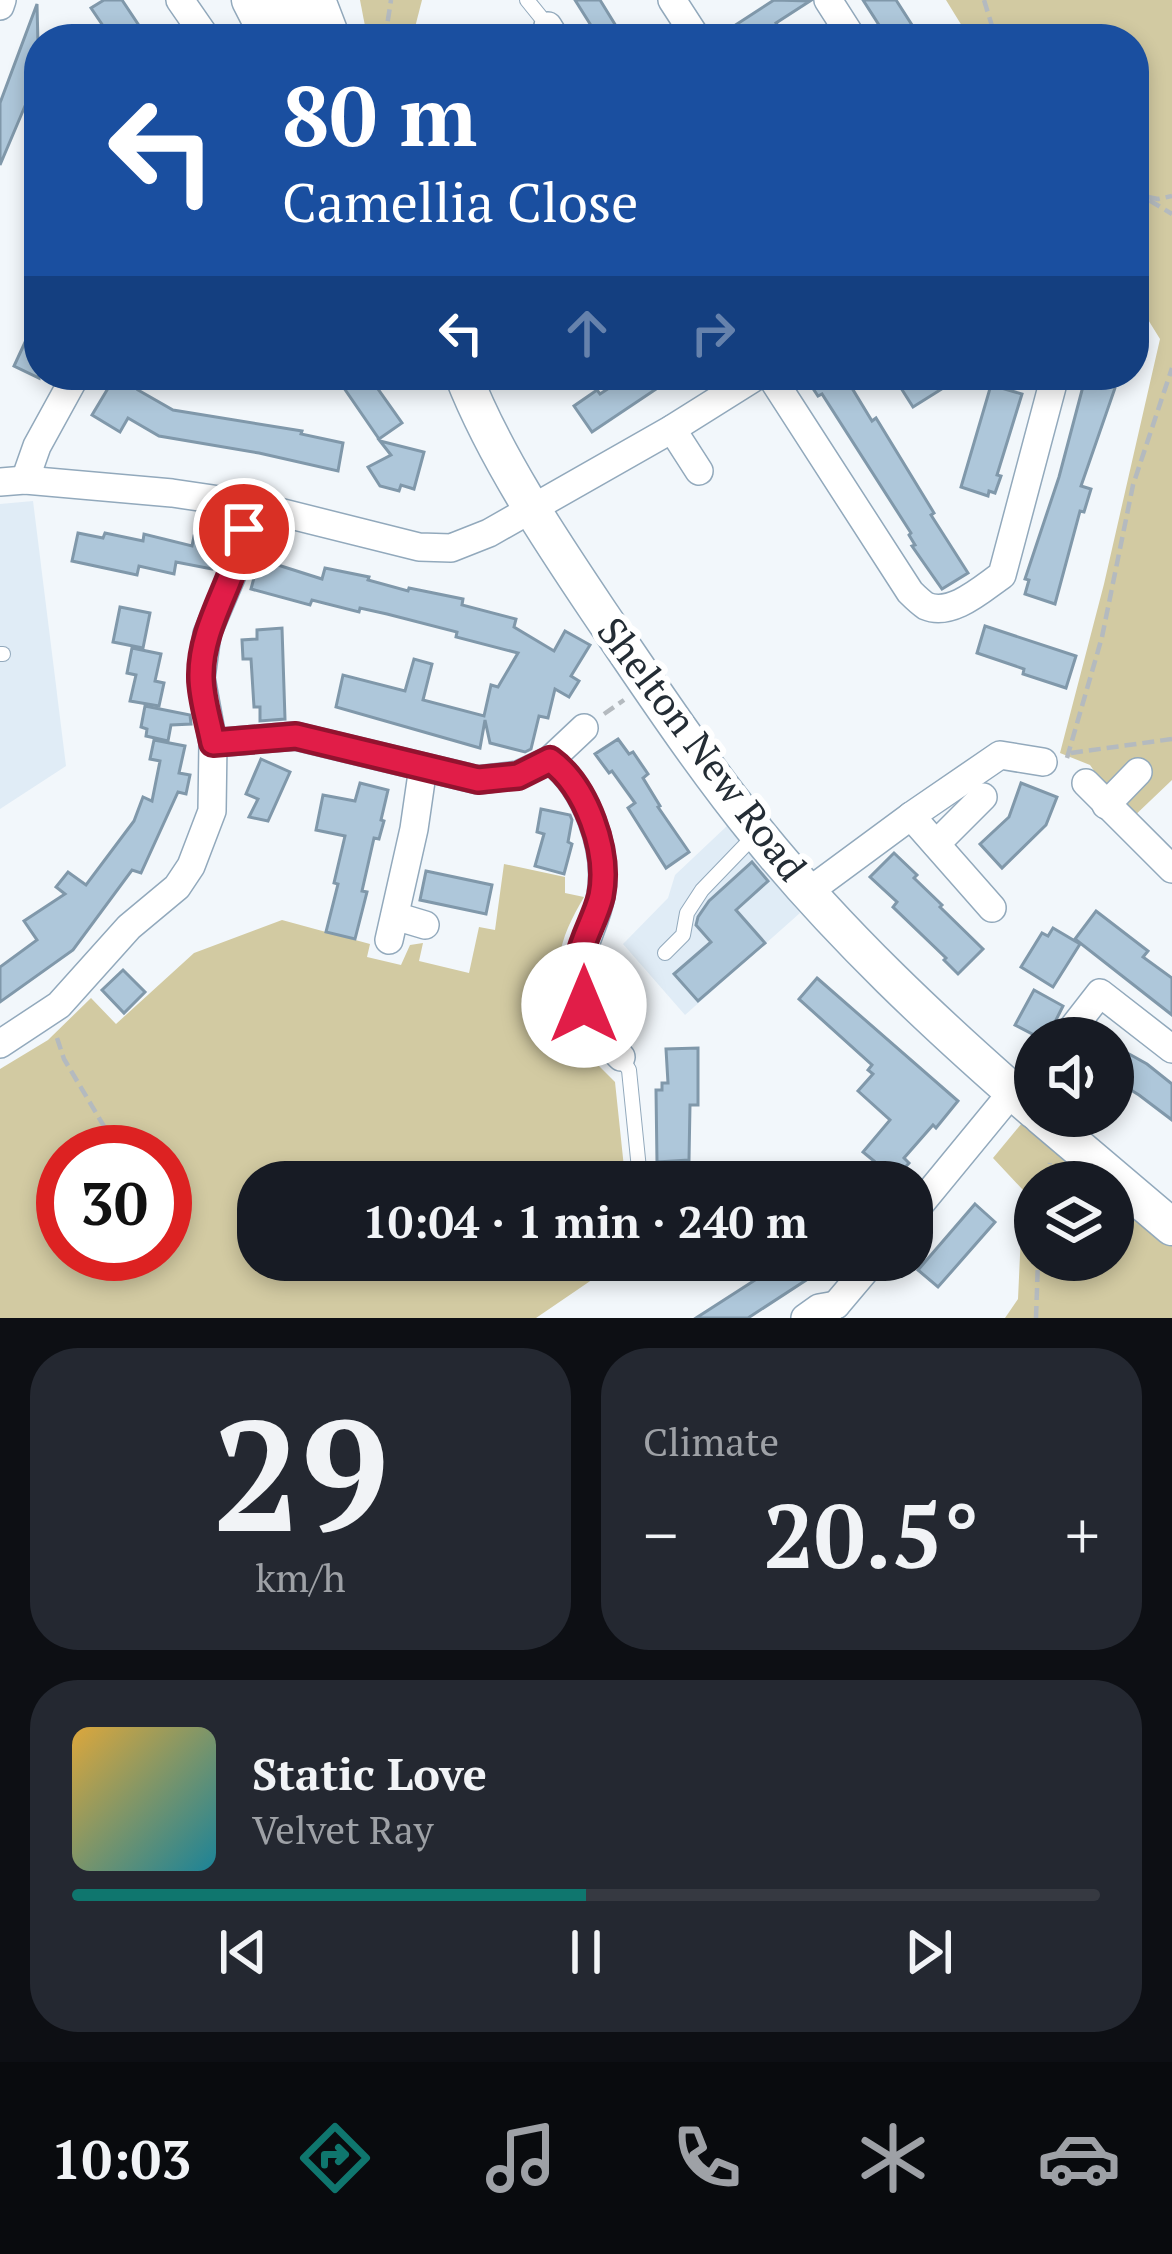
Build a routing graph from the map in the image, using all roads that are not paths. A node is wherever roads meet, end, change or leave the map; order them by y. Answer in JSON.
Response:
{"nodes":[{"id":1,"x":527,"y":0,"type":"edge"},
{"id":2,"x":545,"y":24,"type":"edge"},
{"id":3,"x":68,"y":390,"type":"edge"},
{"id":4,"x":467,"y":390,"type":"edge"},
{"id":5,"x":734,"y":390,"type":"edge"},
{"id":6,"x":780,"y":390,"type":"edge"},
{"id":7,"x":1051,"y":390,"type":"edge"},
{"id":8,"x":672,"y":429,"type":"junction"},
{"id":9,"x":699,"y":471,"type":"dead end"},
{"id":10,"x":12,"y":481,"type":"edge"},
{"id":11,"x":248,"y":504,"type":"junction"},
{"id":12,"x":532,"y":508,"type":"junction"},
{"id":13,"x":584,"y":728,"type":"road end"},
{"id":14,"x":213,"y":743,"type":"junction"},
{"id":15,"x":550,"y":760,"type":"junction"},
{"id":16,"x":423,"y":767,"type":"junction"},
{"id":17,"x":1138,"y":772,"type":"dead end"},
{"id":18,"x":983,"y":797,"type":"dead end"},
{"id":19,"x":1106,"y":805,"type":"junction"},
{"id":20,"x":911,"y":816,"type":"junction"},
{"id":21,"x":757,"y":833,"type":"junction"},
{"id":22,"x":936,"y":844,"type":"junction"},
{"id":23,"x":1172,"y":869,"type":"edge"},
{"id":24,"x":808,"y":892,"type":"junction"},
{"id":25,"x":992,"y":908,"type":"dead end"},
{"id":26,"x":425,"y":925,"type":"dead end"},
{"id":27,"x":665,"y":953,"type":"dead end"},
{"id":28,"x":1078,"y":1017,"type":"edge"},
{"id":29,"x":1131,"y":1017,"type":"edge"},
{"id":30,"x":1134,"y":1019,"type":"edge"},
{"id":31,"x":593,"y":1026,"type":"junction"},
{"id":32,"x":566,"y":1042,"type":"dead end"},
{"id":33,"x":0,"y":1044,"type":"edge"},
{"id":34,"x":1172,"y":1049,"type":"edge"},
{"id":35,"x":621,"y":1057,"type":"joint"},
{"id":36,"x":1014,"y":1085,"type":"edge"},
{"id":37,"x":1014,"y":1113,"type":"edge"},
{"id":38,"x":1072,"y":1137,"type":"edge"},
{"id":39,"x":638,"y":1161,"type":"edge"},
{"id":40,"x":933,"y":1193,"type":"edge"},
{"id":41,"x":1172,"y":1227,"type":"edge"},
{"id":42,"x":847,"y":1304,"type":"edge"},
{"id":43,"x":805,"y":1318,"type":"edge"}],
"edges":[{"from":1,"to":2,"type":"lane"},
{"from":3,"to":10,"type":"street"},
{"from":4,"to":12,"type":"main road","name":"Shelton New Road"},
{"from":5,"to":8,"type":"street"},
{"from":6,"to":7,"type":"street"},
{"from":8,"to":9,"type":"street"},
{"from":8,"to":12,"type":"street"},
{"from":10,"to":11,"type":"street"},
{"from":11,"to":12,"type":"street"},
{"from":11,"to":14,"type":"street"},
{"from":12,"to":21,"type":"main road","name":"Shelton New Road"},
{"from":13,"to":15,"type":"street"},
{"from":14,"to":16,"type":"street"},
{"from":14,"to":33,"type":"street"},
{"from":15,"to":16,"type":"street"},
{"from":15,"to":31,"type":"street"},
{"from":16,"to":26,"type":"street"},
{"from":17,"to":19,"type":"street"},
{"from":18,"to":22,"type":"street"},
{"from":19,"to":20,"type":"street"},
{"from":19,"to":23,"type":"street"},
{"from":20,"to":22,"type":"street"},
{"from":20,"to":24,"type":"street"},
{"from":21,"to":24,"type":"main road","name":"Shelton New Road"},
{"from":21,"to":27,"type":"lane"},
{"from":22,"to":25,"type":"street"},
{"from":24,"to":36,"type":"main road","name":"Shelton New Road"},
{"from":28,"to":29,"type":"street"},
{"from":30,"to":34,"type":"street"},
{"from":31,"to":32,"type":"street"},
{"from":31,"to":35,"type":"street"},
{"from":35,"to":39,"type":"lane"},
{"from":37,"to":40,"type":"street"},
{"from":38,"to":41,"type":"main road","name":"Shelton New Road"},
{"from":42,"to":43,"type":"street"}]}
